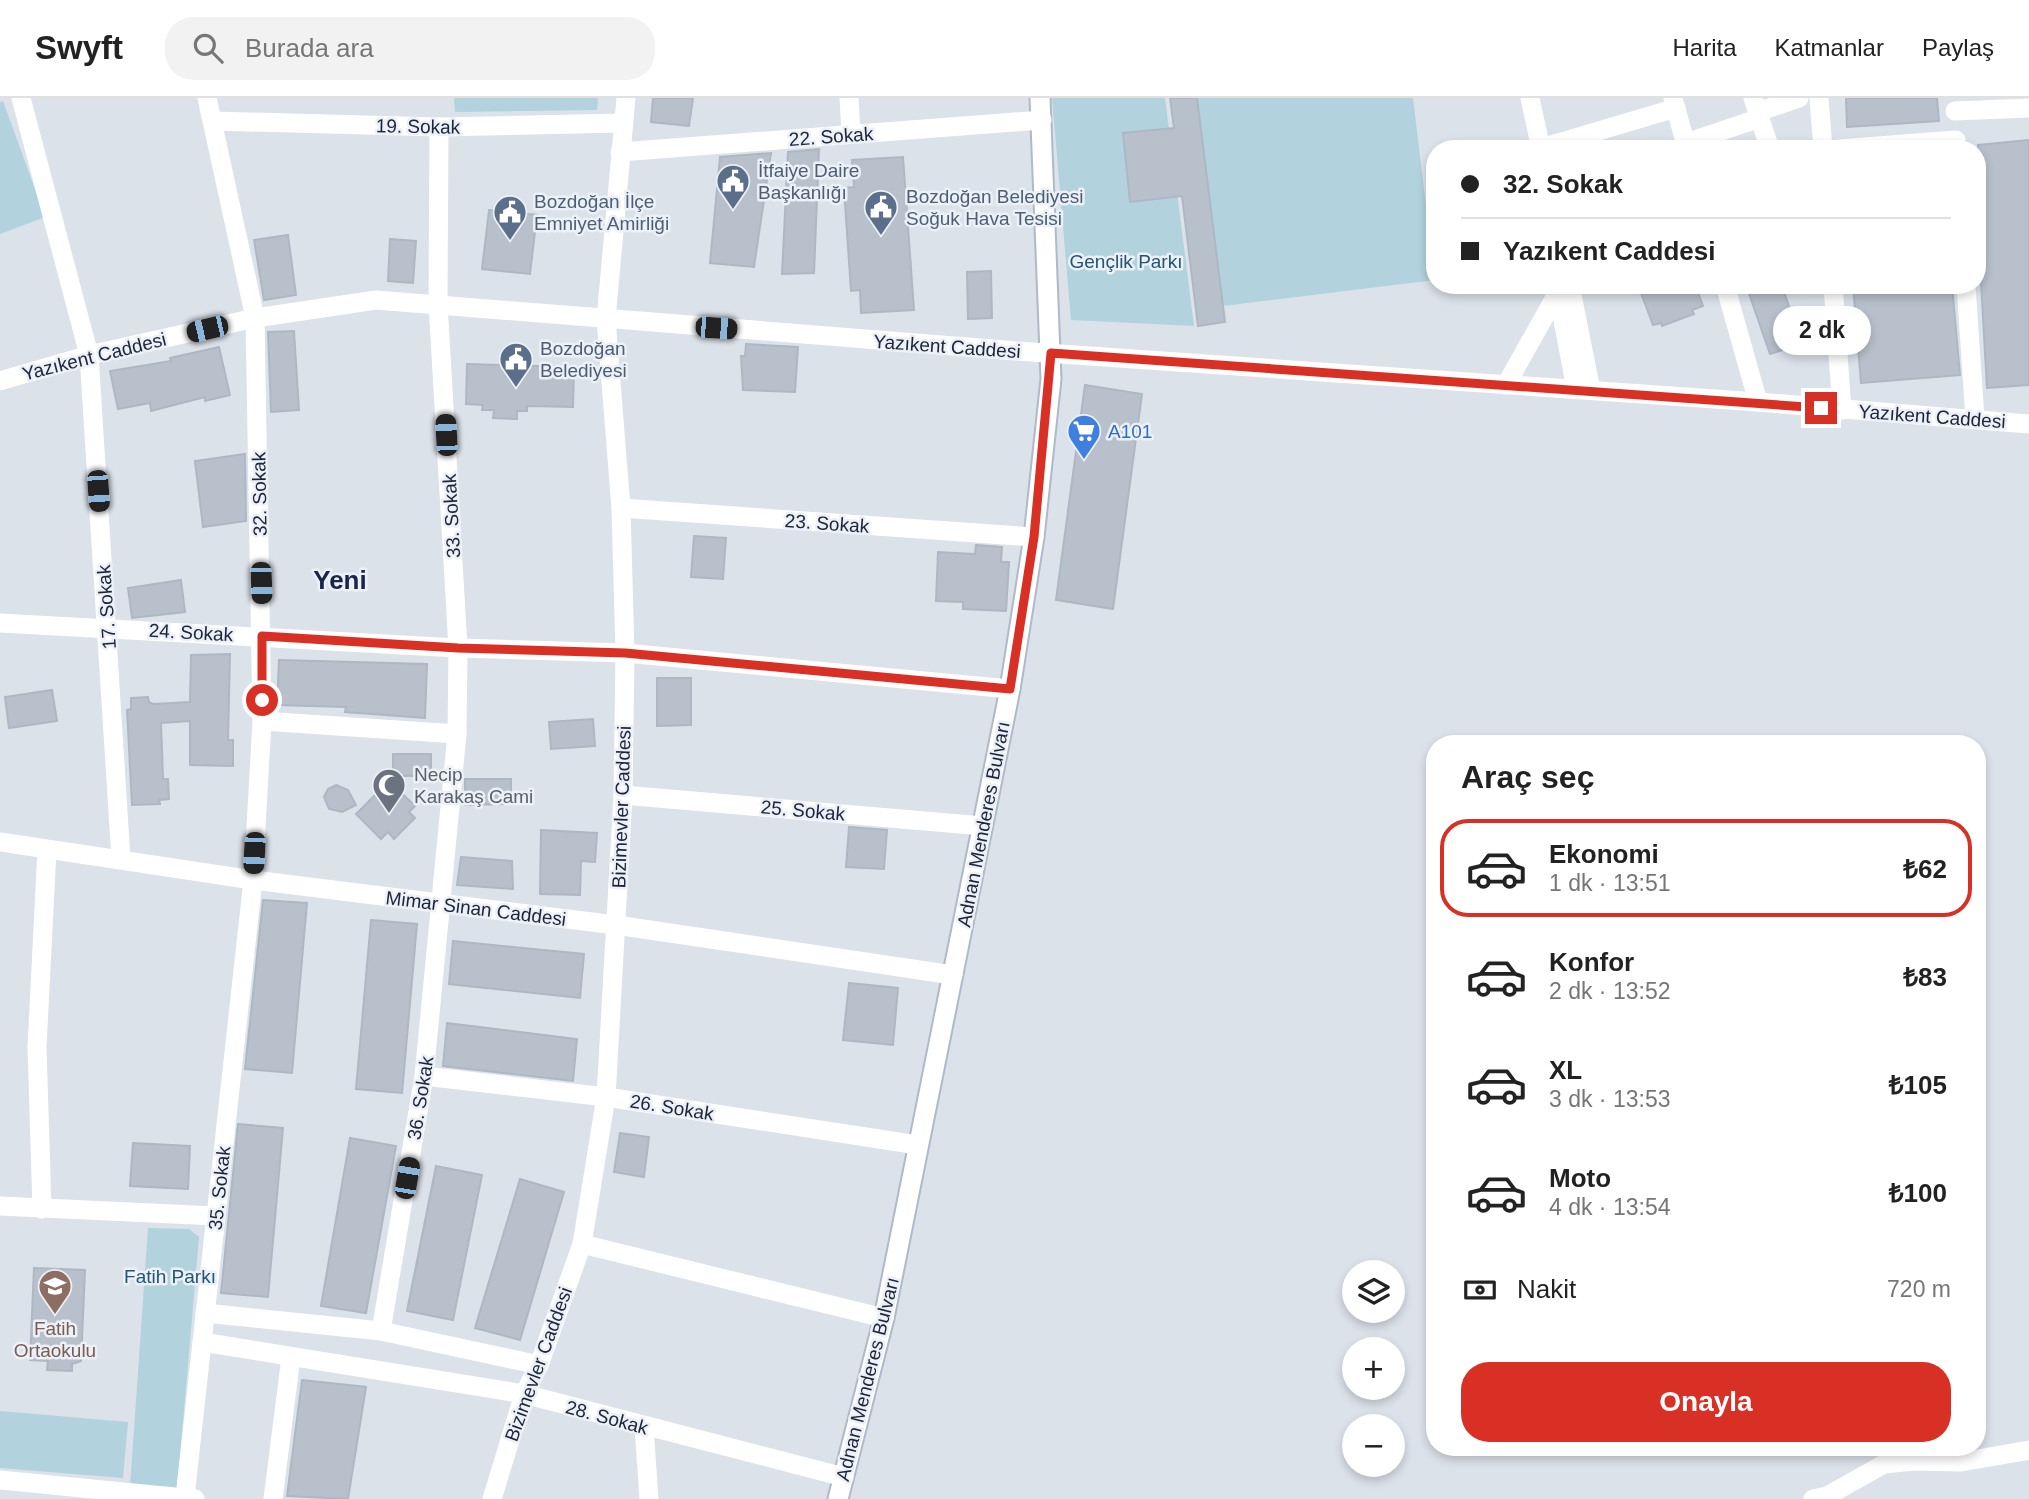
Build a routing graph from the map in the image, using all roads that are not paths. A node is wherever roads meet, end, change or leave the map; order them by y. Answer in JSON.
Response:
{"nodes":[{"id":1,"x":21,"y":98,"type":"edge"},
{"id":2,"x":207,"y":98,"type":"edge"},
{"id":3,"x":626,"y":98,"type":"edge"},
{"id":4,"x":849,"y":98,"type":"edge"},
{"id":5,"x":1040,"y":98,"type":"edge"},
{"id":6,"x":1530,"y":98,"type":"edge"},
{"id":7,"x":1799,"y":98,"type":"edge"},
{"id":8,"x":1819,"y":98,"type":"edge"},
{"id":9,"x":1674,"y":103,"type":"edge"},
{"id":10,"x":1954,"y":105,"type":"edge"},
{"id":11,"x":2029,"y":108,"type":"edge"},
{"id":12,"x":1757,"y":109,"type":"edge"},
{"id":13,"x":1042,"y":120,"type":"junction"},
{"id":14,"x":213,"y":121,"type":"junction"},
{"id":15,"x":623,"y":123,"type":"junction"},
{"id":16,"x":439,"y":127,"type":"junction"},
{"id":17,"x":851,"y":134,"type":"junction"},
{"id":18,"x":1539,"y":140,"type":"edge"},
{"id":19,"x":1565,"y":140,"type":"edge"},
{"id":20,"x":1684,"y":140,"type":"edge"},
{"id":21,"x":1698,"y":140,"type":"edge"},
{"id":22,"x":1767,"y":140,"type":"edge"},
{"id":23,"x":1822,"y":140,"type":"edge"},
{"id":24,"x":1956,"y":140,"type":"edge"},
{"id":25,"x":620,"y":152,"type":"junction"},
{"id":26,"x":1559,"y":294,"type":"edge"},
{"id":27,"x":1564,"y":294,"type":"edge"},
{"id":28,"x":1728,"y":294,"type":"edge"},
{"id":29,"x":1834,"y":294,"type":"edge"},
{"id":30,"x":1967,"y":294,"type":"edge"},
{"id":31,"x":438,"y":303,"type":"junction"},
{"id":32,"x":255,"y":318,"type":"junction"},
{"id":33,"x":606,"y":319,"type":"junction"},
{"id":34,"x":1051,"y":353,"type":"junction"},
{"id":35,"x":89,"y":355,"type":"junction"},
{"id":36,"x":0,"y":381,"type":"edge"},
{"id":37,"x":1506,"y":385,"type":"junction"},
{"id":38,"x":1584,"y":389,"type":"junction"},
{"id":39,"x":1758,"y":402,"type":"junction"},
{"id":40,"x":1842,"y":410,"type":"junction"},
{"id":41,"x":1975,"y":419,"type":"junction"},
{"id":42,"x":2029,"y":424,"type":"edge"},
{"id":43,"x":621,"y":508,"type":"junction"},
{"id":44,"x":1034,"y":537,"type":"junction"},
{"id":45,"x":0,"y":623,"type":"edge"},
{"id":46,"x":107,"y":627,"type":"junction"},
{"id":47,"x":262,"y":636,"type":"junction"},
{"id":48,"x":458,"y":648,"type":"junction"},
{"id":49,"x":625,"y":653,"type":"junction"},
{"id":50,"x":1010,"y":689,"type":"junction"},
{"id":51,"x":262,"y":721,"type":"junction"},
{"id":52,"x":457,"y":734,"type":"junction"},
{"id":53,"x":623,"y":795,"type":"junction"},
{"id":54,"x":983,"y":826,"type":"junction"},
{"id":55,"x":0,"y":842,"type":"edge"},
{"id":56,"x":47,"y":850,"type":"junction"},
{"id":57,"x":121,"y":859,"type":"junction"},
{"id":58,"x":253,"y":880,"type":"junction"},
{"id":59,"x":442,"y":905,"type":"junction"},
{"id":60,"x":616,"y":925,"type":"junction"},
{"id":61,"x":953,"y":975,"type":"junction"},
{"id":62,"x":425,"y":1076,"type":"junction"},
{"id":63,"x":607,"y":1097,"type":"junction"},
{"id":64,"x":918,"y":1145,"type":"junction"},
{"id":65,"x":0,"y":1206,"type":"edge"},
{"id":66,"x":42,"y":1209,"type":"junction"},
{"id":67,"x":216,"y":1216,"type":"junction"},
{"id":68,"x":582,"y":1244,"type":"junction"},
{"id":69,"x":205,"y":1312,"type":"junction"},
{"id":70,"x":884,"y":1318,"type":"junction"},
{"id":71,"x":381,"y":1331,"type":"junction"},
{"id":72,"x":202,"y":1342,"type":"junction"},
{"id":73,"x":291,"y":1357,"type":"junction"},
{"id":74,"x":539,"y":1365,"type":"junction"},
{"id":75,"x":524,"y":1394,"type":"junction"},
{"id":76,"x":644,"y":1427,"type":"junction"},
{"id":77,"x":2029,"y":1450,"type":"edge"},
{"id":78,"x":844,"y":1477,"type":"junction"},
{"id":79,"x":0,"y":1480,"type":"edge"},
{"id":80,"x":190,"y":1498,"type":"edge"},
{"id":81,"x":272,"y":1499,"type":"edge"},
{"id":82,"x":492,"y":1499,"type":"edge"},
{"id":83,"x":649,"y":1499,"type":"edge"},
{"id":84,"x":838,"y":1499,"type":"edge"},
{"id":85,"x":1813,"y":1499,"type":"edge"}],
"edges":[{"from":1,"to":35,"type":"street","name":"17. Sokak"},
{"from":2,"to":14,"type":"street","name":"32. Sokak"},
{"from":3,"to":15,"type":"street","name":"Bizimevler Caddesi"},
{"from":4,"to":17,"type":"street"},
{"from":5,"to":13,"type":"street","name":"Adnan Menderes Bulvarı"},
{"from":6,"to":18,"type":"street"},
{"from":7,"to":12,"type":"street"},
{"from":8,"to":23,"type":"street"},
{"from":9,"to":19,"type":"street"},
{"from":9,"to":20,"type":"street"},
{"from":10,"to":11,"type":"street"},
{"from":10,"to":24,"type":"street"},
{"from":12,"to":21,"type":"street"},
{"from":12,"to":22,"type":"street"},
{"from":13,"to":17,"type":"street","name":"22. Sokak"},
{"from":13,"to":34,"type":"street","name":"Adnan Menderes Bulvarı"},
{"from":14,"to":16,"type":"street","name":"19. Sokak"},
{"from":14,"to":32,"type":"street","name":"32. Sokak"},
{"from":15,"to":16,"type":"street","name":"19. Sokak"},
{"from":15,"to":25,"type":"street","name":"Bizimevler Caddesi"},
{"from":16,"to":31,"type":"street","name":"33. Sokak"},
{"from":17,"to":25,"type":"street","name":"22. Sokak"},
{"from":25,"to":33,"type":"street","name":"Bizimevler Caddesi"},
{"from":26,"to":37,"type":"street"},
{"from":27,"to":38,"type":"street"},
{"from":28,"to":39,"type":"street"},
{"from":29,"to":40,"type":"street"},
{"from":30,"to":41,"type":"street"},
{"from":31,"to":32,"type":"street","name":"Yazıkent Caddesi"},
{"from":31,"to":33,"type":"street","name":"Yazıkent Caddesi"},
{"from":31,"to":48,"type":"street","name":"33. Sokak"},
{"from":32,"to":35,"type":"street","name":"Yazıkent Caddesi"},
{"from":32,"to":47,"type":"street","name":"32. Sokak"},
{"from":33,"to":34,"type":"street","name":"Yazıkent Caddesi"},
{"from":33,"to":43,"type":"street","name":"Bizimevler Caddesi"},
{"from":34,"to":37,"type":"street","name":"Yazıkent Caddesi"},
{"from":34,"to":44,"type":"street","name":"Adnan Menderes Bulvarı"},
{"from":35,"to":36,"type":"street","name":"Yazıkent Caddesi"},
{"from":35,"to":46,"type":"street","name":"17. Sokak"},
{"from":37,"to":38,"type":"street","name":"Yazıkent Caddesi"},
{"from":38,"to":39,"type":"street","name":"Yazıkent Caddesi"},
{"from":39,"to":40,"type":"street","name":"Yazıkent Caddesi"},
{"from":40,"to":41,"type":"street","name":"Yazıkent Caddesi"},
{"from":41,"to":42,"type":"street","name":"Yazıkent Caddesi"},
{"from":43,"to":44,"type":"street","name":"23. Sokak"},
{"from":43,"to":49,"type":"street","name":"Bizimevler Caddesi"},
{"from":44,"to":50,"type":"street","name":"Adnan Menderes Bulvarı"},
{"from":45,"to":46,"type":"street","name":"24. Sokak"},
{"from":46,"to":47,"type":"street","name":"24. Sokak"},
{"from":46,"to":57,"type":"street","name":"17. Sokak"},
{"from":47,"to":48,"type":"street","name":"24. Sokak"},
{"from":47,"to":51,"type":"street","name":"32. Sokak"},
{"from":48,"to":49,"type":"street","name":"24. Sokak"},
{"from":48,"to":52,"type":"street","name":"33. Sokak"},
{"from":49,"to":50,"type":"street","name":"24. Sokak"},
{"from":49,"to":53,"type":"street","name":"Bizimevler Caddesi"},
{"from":50,"to":54,"type":"street","name":"Adnan Menderes Bulvarı"},
{"from":51,"to":52,"type":"street"},
{"from":51,"to":58,"type":"street","name":"32. Sokak"},
{"from":52,"to":59,"type":"street","name":"33. Sokak"},
{"from":53,"to":54,"type":"street","name":"25. Sokak"},
{"from":53,"to":60,"type":"street","name":"Bizimevler Caddesi"},
{"from":54,"to":61,"type":"street","name":"Adnan Menderes Bulvarı"},
{"from":55,"to":56,"type":"street","name":"Mimar Sinan Caddesi"},
{"from":56,"to":57,"type":"street","name":"Mimar Sinan Caddesi"},
{"from":56,"to":66,"type":"street"},
{"from":57,"to":58,"type":"street","name":"Mimar Sinan Caddesi"},
{"from":58,"to":59,"type":"street","name":"Mimar Sinan Caddesi"},
{"from":58,"to":67,"type":"street","name":"35. Sokak"},
{"from":59,"to":60,"type":"street","name":"Mimar Sinan Caddesi"},
{"from":59,"to":62,"type":"street","name":"36. Sokak"},
{"from":60,"to":61,"type":"street","name":"Mimar Sinan Caddesi"},
{"from":60,"to":63,"type":"street","name":"Bizimevler Caddesi"},
{"from":61,"to":64,"type":"street","name":"Adnan Menderes Bulvarı"},
{"from":62,"to":63,"type":"street","name":"26. Sokak"},
{"from":62,"to":71,"type":"street","name":"36. Sokak"},
{"from":63,"to":64,"type":"street","name":"26. Sokak"},
{"from":63,"to":68,"type":"street","name":"Bizimevler Caddesi"},
{"from":64,"to":70,"type":"street","name":"Adnan Menderes Bulvarı"},
{"from":65,"to":66,"type":"street"},
{"from":66,"to":67,"type":"street"},
{"from":67,"to":69,"type":"street","name":"35. Sokak"},
{"from":68,"to":70,"type":"street"},
{"from":68,"to":74,"type":"street","name":"Bizimevler Caddesi"},
{"from":69,"to":71,"type":"street"},
{"from":69,"to":72,"type":"street","name":"35. Sokak"},
{"from":70,"to":78,"type":"street","name":"Adnan Menderes Bulvarı"},
{"from":71,"to":74,"type":"street"},
{"from":72,"to":73,"type":"street","name":"28. Sokak"},
{"from":72,"to":80,"type":"street","name":"35. Sokak"},
{"from":73,"to":75,"type":"street","name":"28. Sokak"},
{"from":73,"to":81,"type":"street"},
{"from":74,"to":75,"type":"street","name":"Bizimevler Caddesi"},
{"from":75,"to":76,"type":"street","name":"28. Sokak"},
{"from":75,"to":82,"type":"street","name":"Bizimevler Caddesi"},
{"from":76,"to":78,"type":"street","name":"28. Sokak"},
{"from":76,"to":83,"type":"street"},
{"from":77,"to":85,"type":"street"},
{"from":78,"to":84,"type":"street","name":"Adnan Menderes Bulvarı"},
{"from":79,"to":80,"type":"street"}]}
